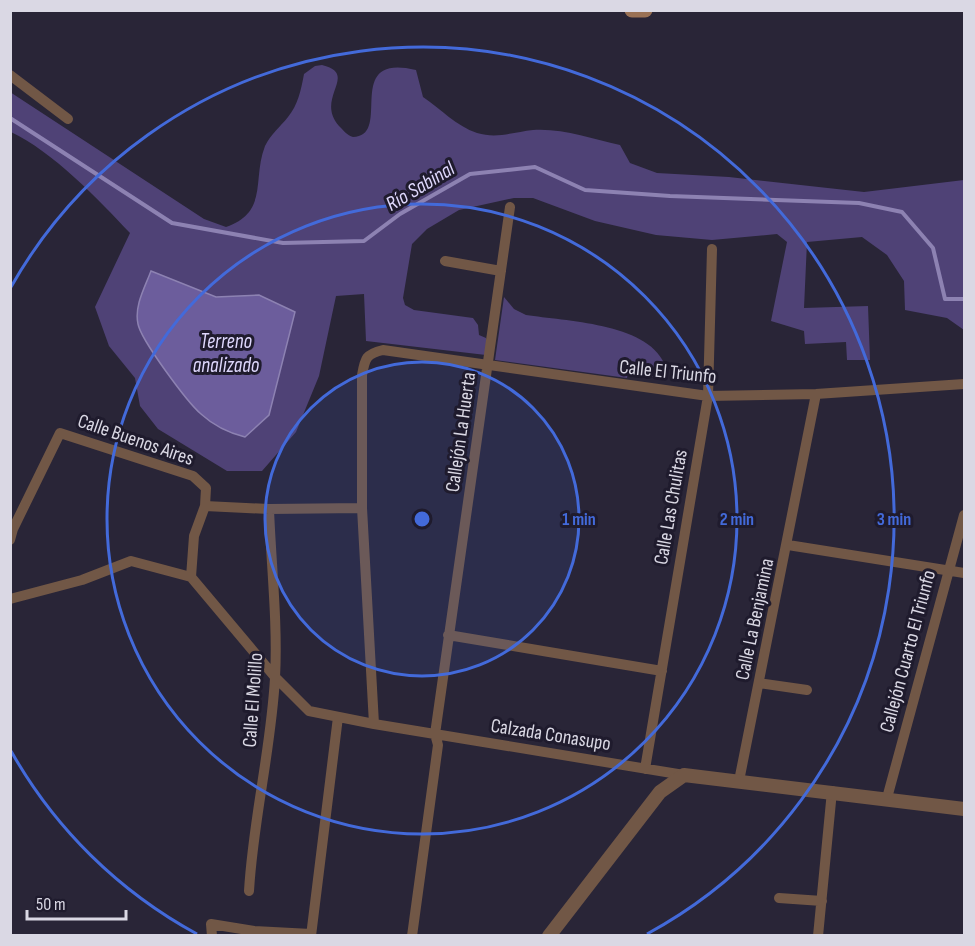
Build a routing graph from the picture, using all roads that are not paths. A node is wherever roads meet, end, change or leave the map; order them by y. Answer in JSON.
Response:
{"nodes":[{"id":1,"x":632,"y":10,"type":"edge"},
{"id":2,"x":645,"y":10,"type":"edge"},
{"id":3,"x":10,"y":75,"type":"edge"},
{"id":4,"x":68,"y":119,"type":"dead end"},
{"id":5,"x":510,"y":207,"type":"dead end"},
{"id":6,"x":712,"y":249,"type":"dead end"},
{"id":7,"x":445,"y":261,"type":"dead end"},
{"id":8,"x":501,"y":271,"type":"junction"},
{"id":9,"x":488,"y":367,"type":"junction"},
{"id":10,"x":964,"y":384,"type":"edge"},
{"id":11,"x":816,"y":394,"type":"junction"},
{"id":12,"x":708,"y":396,"type":"junction"},
{"id":13,"x":205,"y":506,"type":"junction"},
{"id":14,"x":362,"y":508,"type":"junction"},
{"id":15,"x":269,"y":509,"type":"junction"},
{"id":16,"x":964,"y":514,"type":"edge"},
{"id":17,"x":10,"y":540,"type":"edge"},
{"id":18,"x":788,"y":545,"type":"junction"},
{"id":19,"x":947,"y":571,"type":"junction"},
{"id":20,"x":964,"y":573,"type":"edge"},
{"id":21,"x":191,"y":577,"type":"junction"},
{"id":22,"x":10,"y":599,"type":"edge"},
{"id":23,"x":448,"y":635,"type":"junction"},
{"id":24,"x":662,"y":671,"type":"junction"},
{"id":25,"x":275,"y":677,"type":"junction"},
{"id":26,"x":759,"y":683,"type":"junction"},
{"id":27,"x":807,"y":690,"type":"dead end"},
{"id":28,"x":338,"y":717,"type":"junction"},
{"id":29,"x":374,"y":724,"type":"junction"},
{"id":30,"x":435,"y":734,"type":"junction"},
{"id":31,"x":645,"y":770,"type":"junction"},
{"id":32,"x":684,"y":775,"type":"junction"},
{"id":33,"x":739,"y":781,"type":"junction"},
{"id":34,"x":832,"y":791,"type":"junction"},
{"id":35,"x":887,"y":798,"type":"junction"},
{"id":36,"x":964,"y":809,"type":"edge"},
{"id":37,"x":249,"y":891,"type":"dead end"},
{"id":38,"x":779,"y":898,"type":"dead end"},
{"id":39,"x":822,"y":901,"type":"junction"},
{"id":40,"x":311,"y":935,"type":"edge"},
{"id":41,"x":212,"y":936,"type":"edge"},
{"id":42,"x":412,"y":936,"type":"edge"},
{"id":43,"x":549,"y":936,"type":"edge"},
{"id":44,"x":818,"y":936,"type":"edge"}],
"edges":[{"from":1,"to":2,"type":"main road"},
{"from":3,"to":4,"type":"street"},
{"from":5,"to":8,"type":"street","name":"Callejón La Huerta"},
{"from":6,"to":12,"type":"street","name":"Calle Las Chulitas"},
{"from":7,"to":8,"type":"street"},
{"from":8,"to":9,"type":"street","name":"Callejón La Huerta"},
{"from":9,"to":12,"type":"street","name":"Calle El Triunfo"},
{"from":9,"to":14,"type":"street","name":"Calle El Triunfo"},
{"from":9,"to":23,"type":"street","name":"Callejón La Huerta"},
{"from":10,"to":11,"type":"street","name":"Calle El Triunfo"},
{"from":11,"to":12,"type":"street","name":"Calle El Triunfo"},
{"from":11,"to":18,"type":"street","name":"Calle La Benjamina"},
{"from":12,"to":24,"type":"street","name":"Calle Las Chulitas"},
{"from":13,"to":15,"type":"street"},
{"from":13,"to":17,"type":"street","name":"Calle Buenos Aires"},
{"from":13,"to":21,"type":"street"},
{"from":14,"to":15,"type":"street"},
{"from":14,"to":29,"type":"street"},
{"from":15,"to":25,"type":"street","name":"Calle El Molillo"},
{"from":16,"to":19,"type":"street","name":"Callejón Cuarto El Triunfo"},
{"from":18,"to":19,"type":"street"},
{"from":18,"to":26,"type":"street","name":"Calle La Benjamina"},
{"from":19,"to":20,"type":"street"},
{"from":19,"to":35,"type":"street","name":"Callejón Cuarto El Triunfo"},
{"from":21,"to":22,"type":"street"},
{"from":21,"to":25,"type":"street","name":"Calzada Conasupo"},
{"from":23,"to":24,"type":"street"},
{"from":23,"to":30,"type":"street","name":"Callejón La Huerta"},
{"from":24,"to":31,"type":"street","name":"Calle Las Chulitas"},
{"from":25,"to":28,"type":"street","name":"Calzada Conasupo"},
{"from":25,"to":37,"type":"street","name":"Calle El Molillo"},
{"from":26,"to":27,"type":"street"},
{"from":26,"to":33,"type":"street","name":"Calle La Benjamina"},
{"from":28,"to":29,"type":"street","name":"Calzada Conasupo"},
{"from":28,"to":40,"type":"street"},
{"from":29,"to":30,"type":"street","name":"Calzada Conasupo"},
{"from":30,"to":31,"type":"street","name":"Calzada Conasupo"},
{"from":30,"to":42,"type":"street","name":"Callejón La Huerta"},
{"from":31,"to":32,"type":"street","name":"Calzada Conasupo"},
{"from":32,"to":33,"type":"street","name":"Calzada Conasupo"},
{"from":32,"to":43,"type":"street"},
{"from":33,"to":34,"type":"street","name":"Calzada Conasupo"},
{"from":34,"to":35,"type":"street","name":"Calzada Conasupo"},
{"from":34,"to":39,"type":"street"},
{"from":35,"to":36,"type":"street","name":"Calzada Conasupo"},
{"from":38,"to":39,"type":"street"},
{"from":39,"to":44,"type":"street"},
{"from":40,"to":41,"type":"street"}]}
